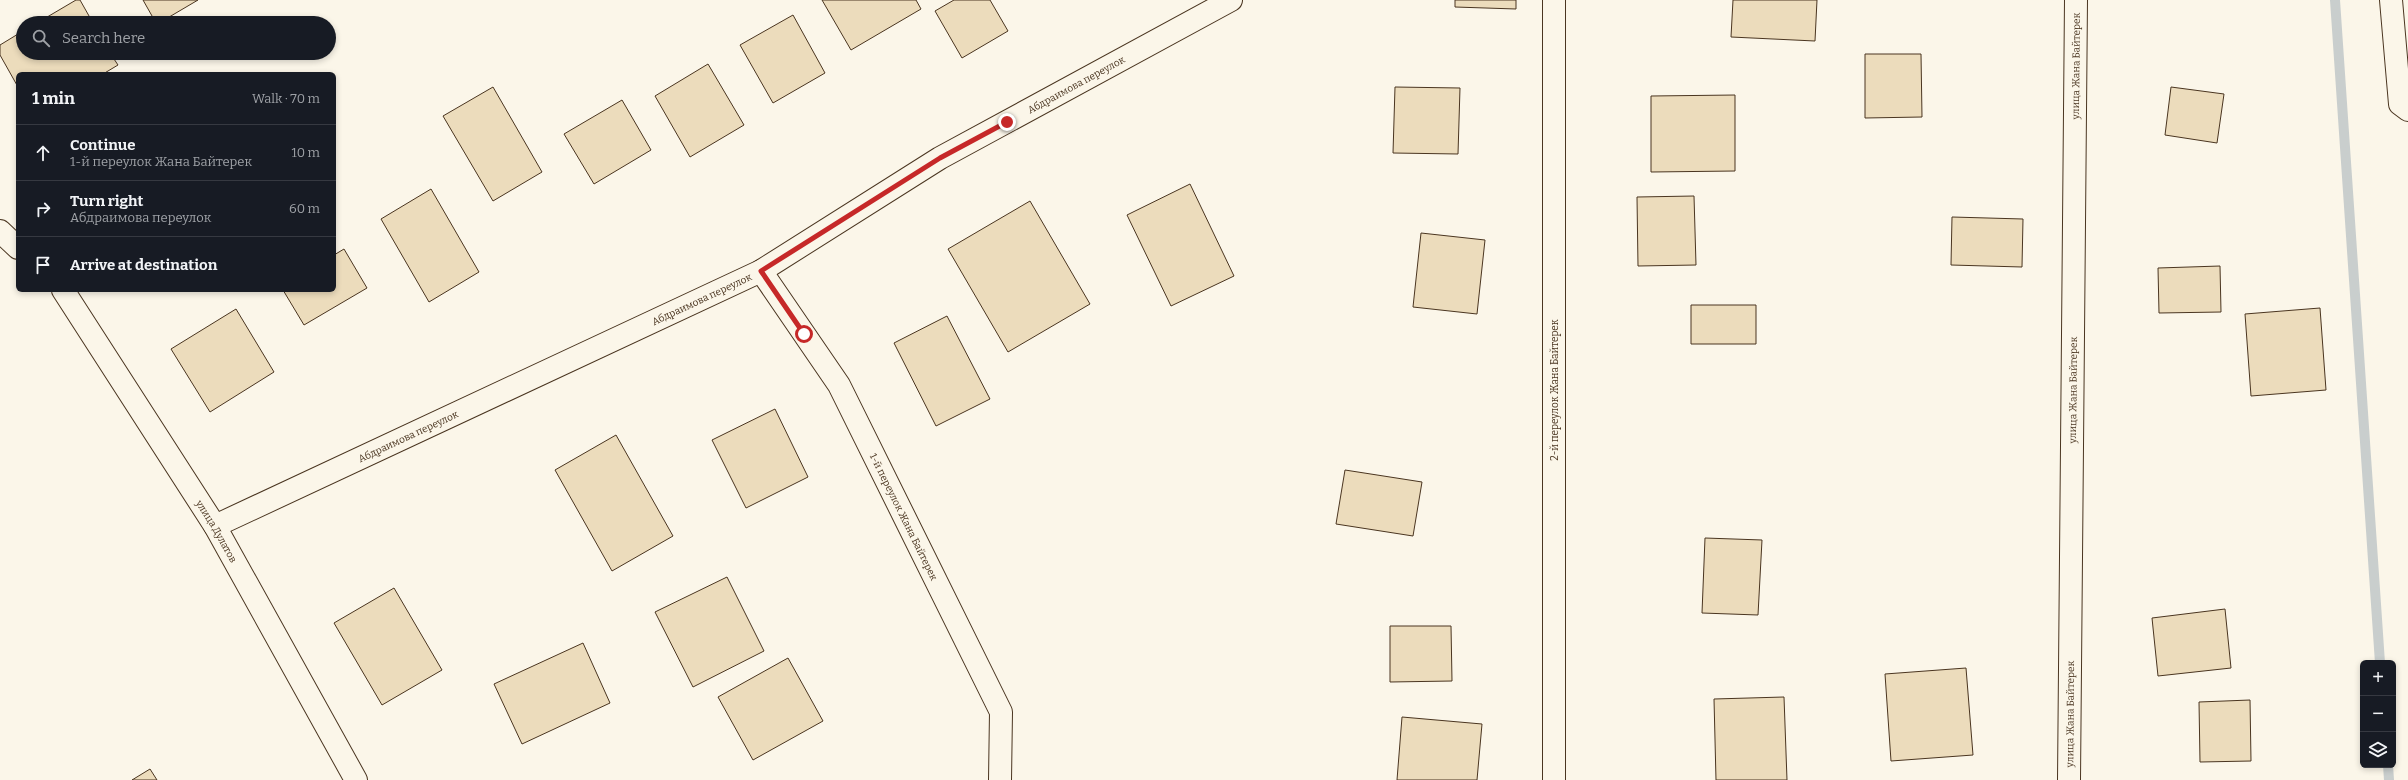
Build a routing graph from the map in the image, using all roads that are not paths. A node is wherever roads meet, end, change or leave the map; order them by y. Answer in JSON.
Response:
{"nodes":[{"id":1,"x":1232,"y":0,"type":"edge"},
{"id":2,"x":1554,"y":0,"type":"edge"},
{"id":3,"x":2076,"y":0,"type":"edge"},
{"id":4,"x":2391,"y":0,"type":"edge"},
{"id":5,"x":2408,"y":110,"type":"edge"},
{"id":6,"x":0,"y":231,"type":"edge"},
{"id":7,"x":16,"y":246,"type":"edge"},
{"id":8,"x":761,"y":271,"type":"junction"},
{"id":9,"x":64,"y":292,"type":"edge"},
{"id":10,"x":215,"y":526,"type":"junction"},
{"id":11,"x":356,"y":780,"type":"edge"},
{"id":12,"x":1000,"y":780,"type":"edge"},
{"id":13,"x":1554,"y":780,"type":"edge"},
{"id":14,"x":2069,"y":780,"type":"edge"}],
"edges":[{"from":1,"to":8,"type":"street","name":"Абдраимова переулок"},
{"from":2,"to":13,"type":"street","name":"2-й переулок Жана Байтерек"},
{"from":3,"to":14,"type":"street","name":"улица Жана Байтерек"},
{"from":4,"to":5,"type":"street"},
{"from":6,"to":7,"type":"street"},
{"from":8,"to":10,"type":"street","name":"Абдраимова переулок"},
{"from":8,"to":12,"type":"street","name":"1-й переулок Жана Байтерек"},
{"from":9,"to":10,"type":"street","name":"улица Дулатов"},
{"from":10,"to":11,"type":"street","name":"улица Дулатов"}]}
